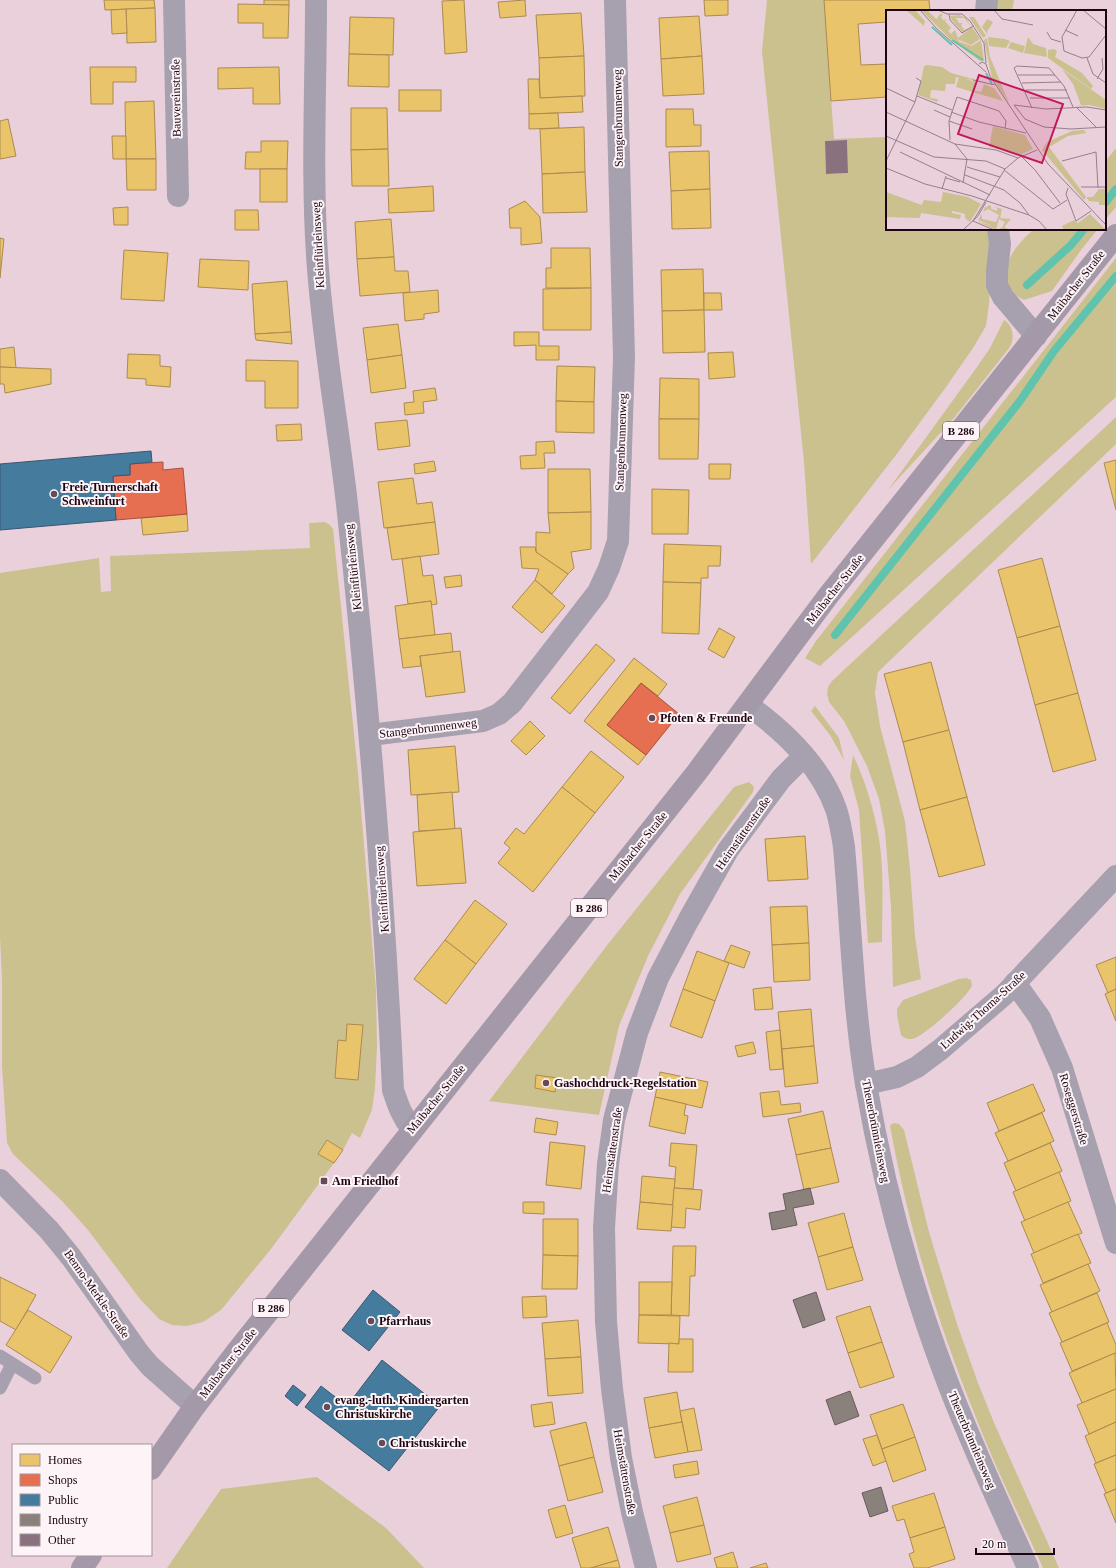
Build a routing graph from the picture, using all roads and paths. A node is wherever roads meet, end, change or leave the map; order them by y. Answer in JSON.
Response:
{"nodes":[{"id":1,"x":174,"y":0,"type":"edge"},
{"id":2,"x":316,"y":0,"type":"edge"},
{"id":3,"x":615,"y":0,"type":"edge"},
{"id":4,"x":987,"y":0,"type":"edge"},
{"id":5,"x":986,"y":10,"type":"edge"},
{"id":6,"x":178,"y":196,"type":"dead end"},
{"id":7,"x":998,"y":230,"type":"edge"},
{"id":8,"x":1116,"y":235,"type":"edge"},
{"id":9,"x":1036,"y":336,"type":"junction"},
{"id":10,"x":748,"y":704,"type":"junction"},
{"id":11,"x":370,"y":735,"type":"junction"},
{"id":12,"x":804,"y":756,"type":"junction"},
{"id":13,"x":1116,"y":876,"type":"edge"},
{"id":14,"x":1015,"y":983,"type":"junction"},
{"id":15,"x":866,"y":1084,"type":"junction"},
{"id":16,"x":412,"y":1129,"type":"junction"},
{"id":17,"x":0,"y":1180,"type":"edge"},
{"id":18,"x":1116,"y":1243,"type":"edge"},
{"id":19,"x":0,"y":1356,"type":"edge"},
{"id":20,"x":12,"y":1364,"type":"junction"},
{"id":21,"x":35,"y":1378,"type":"dead end"},
{"id":22,"x":0,"y":1388,"type":"edge"},
{"id":23,"x":195,"y":1406,"type":"junction"},
{"id":24,"x":152,"y":1468,"type":"edge"},
{"id":25,"x":90,"y":1556,"type":"edge"},
{"id":26,"x":82,"y":1568,"type":"edge"},
{"id":27,"x":646,"y":1568,"type":"edge"},
{"id":28,"x":1028,"y":1568,"type":"edge"}],
"edges":[{"from":1,"to":6,"type":"street","name":"Bauvereinstraße"},
{"from":2,"to":11,"type":"street","name":"Kleinflürleinsweg"},
{"from":3,"to":11,"type":"street","name":"Stangenbrunnenweg"},
{"from":4,"to":5,"type":"street"},
{"from":7,"to":9,"type":"street"},
{"from":8,"to":9,"type":"main road","name":"Maibacher Straße","number":"B 286"},
{"from":9,"to":10,"type":"main road","name":"Maibacher Straße","number":"B 286"},
{"from":10,"to":12,"type":"street","name":"Theuerbrünnleinsweg"},
{"from":10,"to":16,"type":"main road","name":"Maibacher Straße","number":"B 286"},
{"from":11,"to":16,"type":"street","name":"Kleinflürleinsweg"},
{"from":12,"to":15,"type":"street","name":"Theuerbrünnleinsweg"},
{"from":12,"to":27,"type":"street","name":"Heimstättenstraße"},
{"from":13,"to":14,"type":"street","name":"Ludwig-Thoma-Straße"},
{"from":14,"to":15,"type":"street","name":"Ludwig-Thoma-Straße"},
{"from":14,"to":18,"type":"street","name":"Roseggerstraße"},
{"from":15,"to":28,"type":"street","name":"Theuerbrünnleinsweg"},
{"from":16,"to":23,"type":"main road","name":"Maibacher Straße","number":"B 286"},
{"from":17,"to":23,"type":"street","name":"Benno-Merkle-Straße"},
{"from":19,"to":20,"type":"lane"},
{"from":20,"to":21,"type":"lane"},
{"from":20,"to":22,"type":"lane"},
{"from":23,"to":24,"type":"main road","name":"Maibacher Straße","number":"B 286"},
{"from":25,"to":26,"type":"main road"}]}
